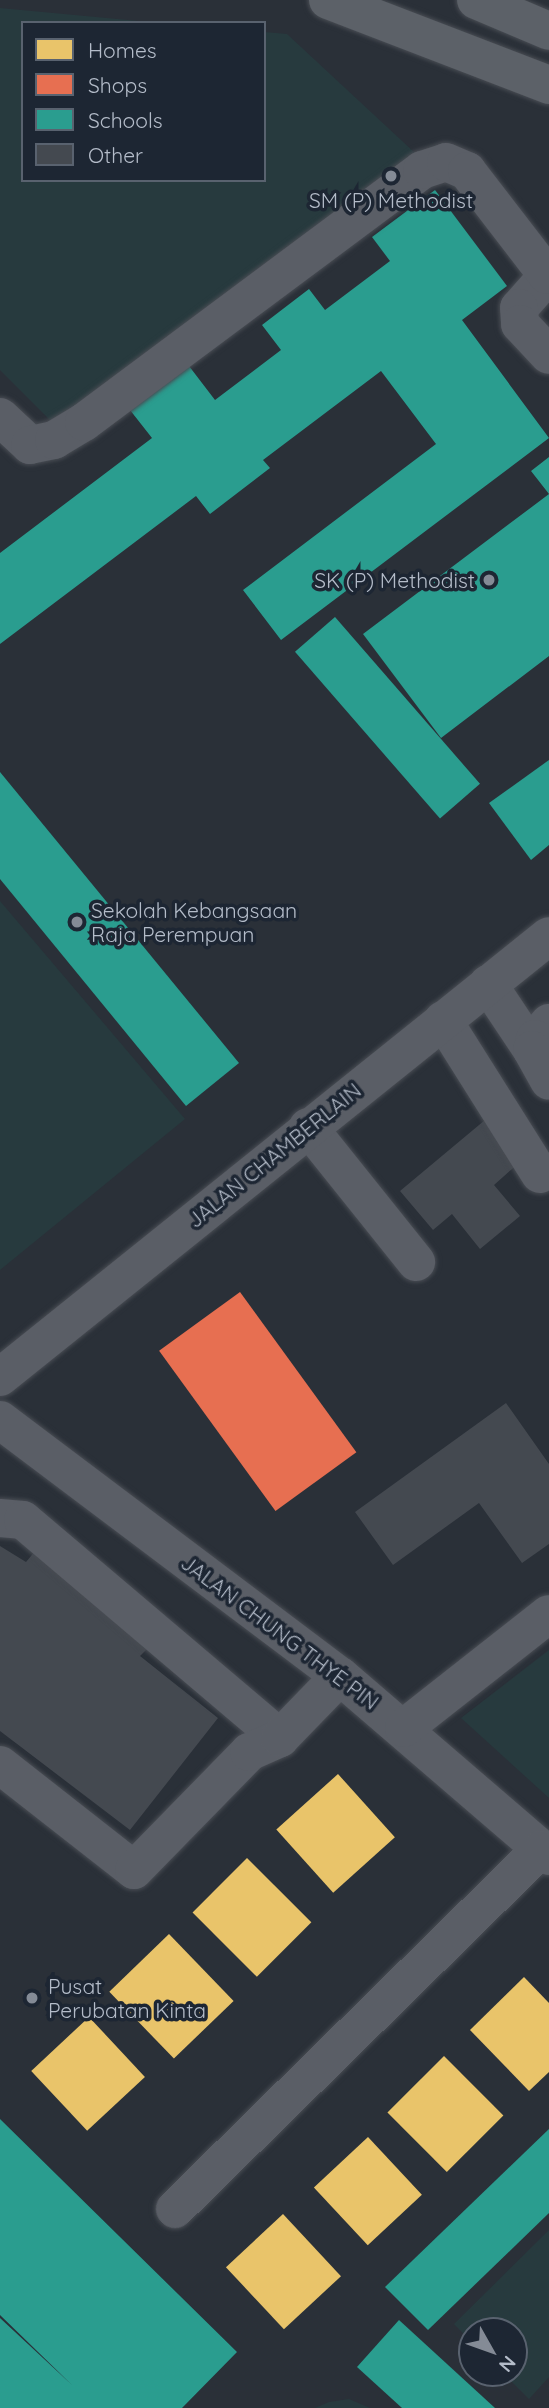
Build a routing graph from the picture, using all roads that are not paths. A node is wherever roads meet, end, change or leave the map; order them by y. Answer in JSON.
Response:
{"nodes":[{"id":1,"x":328,"y":0,"type":"edge"},
{"id":2,"x":476,"y":0,"type":"edge"},
{"id":3,"x":549,"y":31,"type":"edge"},
{"id":4,"x":549,"y":85,"type":"edge"},
{"id":5,"x":548,"y":274,"type":"edge"},
{"id":6,"x":549,"y":355,"type":"edge"},
{"id":7,"x":0,"y":417,"type":"edge"},
{"id":8,"x":549,"y":936,"type":"edge"},
{"id":9,"x":488,"y":985,"type":"junction"},
{"id":10,"x":443,"y":1020,"type":"junction"},
{"id":11,"x":543,"y":1051,"type":"edge"},
{"id":12,"x":308,"y":1127,"type":"junction"},
{"id":13,"x":540,"y":1174,"type":"dead end"},
{"id":14,"x":415,"y":1262,"type":"dead end"},
{"id":15,"x":0,"y":1377,"type":"edge"},
{"id":16,"x":0,"y":1420,"type":"edge"},
{"id":17,"x":0,"y":1518,"type":"edge"},
{"id":18,"x":549,"y":1614,"type":"edge"},
{"id":19,"x":340,"y":1676,"type":"junction"},
{"id":20,"x":404,"y":1728,"type":"junction"},
{"id":21,"x":279,"y":1738,"type":"junction"},
{"id":22,"x":0,"y":1765,"type":"edge"},
{"id":23,"x":545,"y":1853,"type":"edge"},
{"id":24,"x":175,"y":2209,"type":"dead end"}],
"edges":[{"from":1,"to":4,"type":"main road"},
{"from":2,"to":3,"type":"main road"},
{"from":5,"to":6,"type":"street"},
{"from":5,"to":7,"type":"street"},
{"from":8,"to":9,"type":"street","name":"JALAN CHAMBERLAIN"},
{"from":9,"to":10,"type":"street","name":"JALAN CHAMBERLAIN"},
{"from":9,"to":11,"type":"street"},
{"from":10,"to":12,"type":"street","name":"JALAN CHAMBERLAIN"},
{"from":10,"to":13,"type":"street"},
{"from":12,"to":14,"type":"street"},
{"from":12,"to":15,"type":"street","name":"JALAN CHAMBERLAIN"},
{"from":16,"to":19,"type":"street","name":"JALAN CHUNG THYE PIN"},
{"from":17,"to":21,"type":"street"},
{"from":18,"to":20,"type":"street"},
{"from":19,"to":20,"type":"street","name":"JALAN CHUNG THYE PIN"},
{"from":19,"to":21,"type":"street"},
{"from":20,"to":23,"type":"street","name":"JALAN CHUNG THYE PIN"},
{"from":21,"to":22,"type":"street"},
{"from":23,"to":24,"type":"street"}]}
